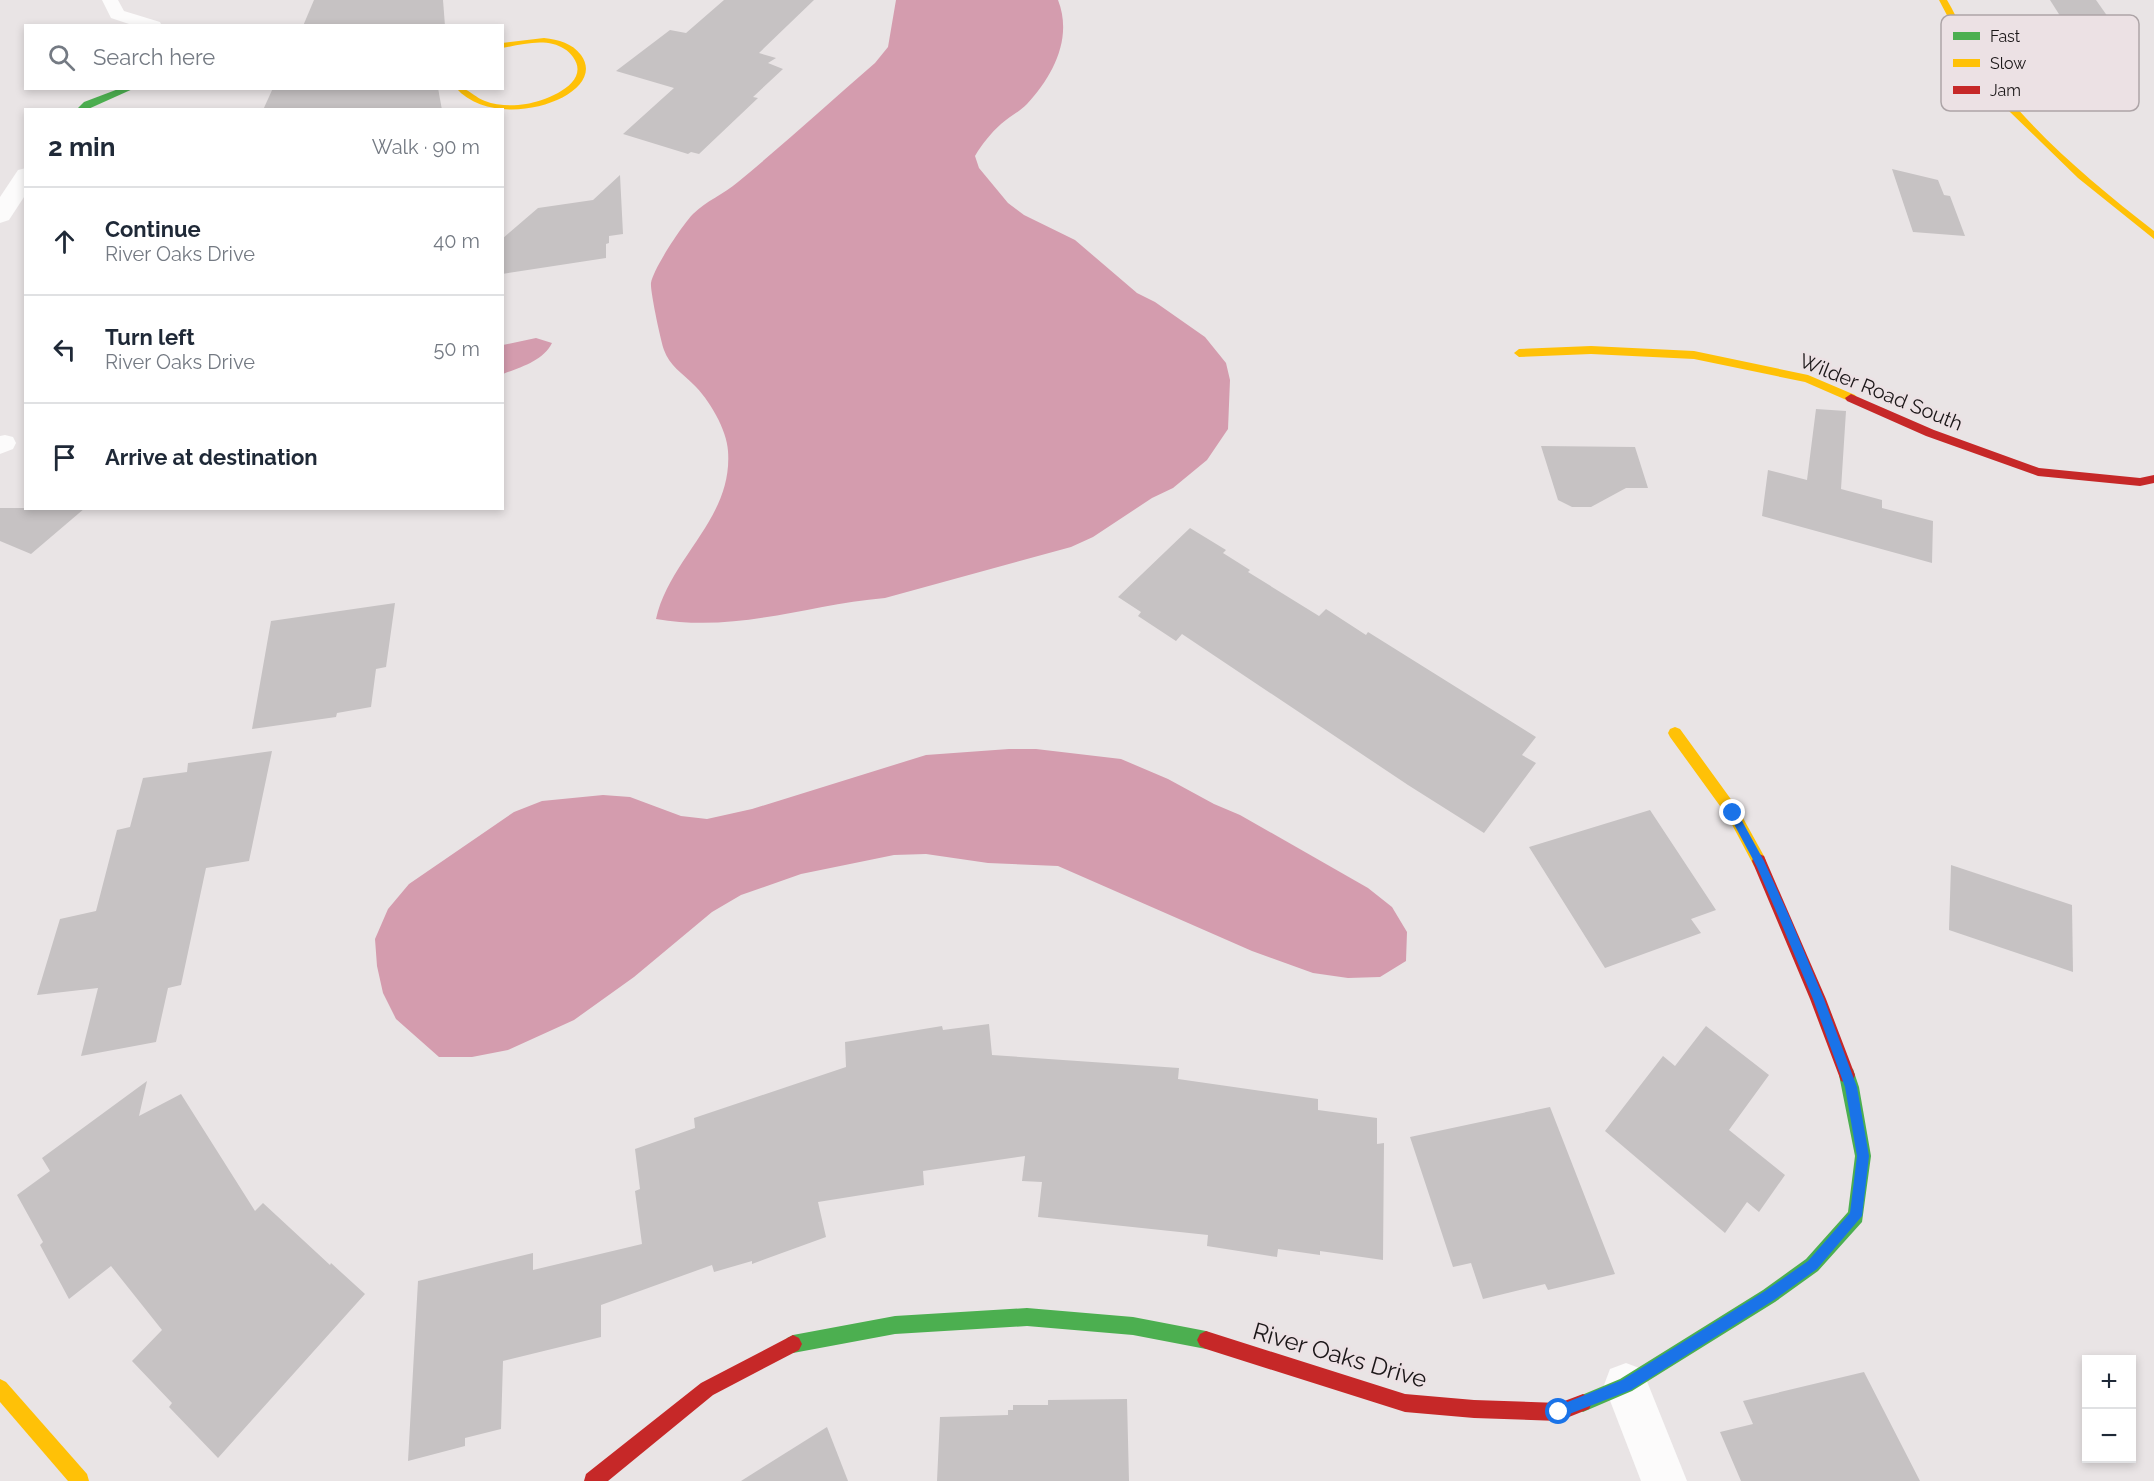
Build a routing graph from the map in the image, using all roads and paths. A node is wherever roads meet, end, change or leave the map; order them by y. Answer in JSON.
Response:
{"nodes":[{"id":1,"x":110,"y":0,"type":"edge"},
{"id":2,"x":1943,"y":0,"type":"edge"},
{"id":3,"x":1951,"y":15,"type":"edge"},
{"id":4,"x":148,"y":24,"type":"edge"},
{"id":5,"x":504,"y":46,"type":"edge"},
{"id":6,"x":126,"y":90,"type":"edge"},
{"id":7,"x":461,"y":90,"type":"edge"},
{"id":8,"x":82,"y":108,"type":"edge"},
{"id":9,"x":502,"y":108,"type":"edge"},
{"id":10,"x":502,"y":108,"type":"edge"},
{"id":11,"x":2014,"y":111,"type":"edge"},
{"id":12,"x":20,"y":169,"type":"edge"},
{"id":13,"x":0,"y":214,"type":"edge"},
{"id":14,"x":2154,"y":236,"type":"edge"},
{"id":15,"x":1519,"y":353,"type":"dead end"},
{"id":16,"x":2154,"y":479,"type":"edge"},
{"id":17,"x":1676,"y":733,"type":"dead end"},
{"id":18,"x":1626,"y":1385,"type":"junction"},
{"id":19,"x":0,"y":1388,"type":"edge"},
{"id":20,"x":81,"y":1481,"type":"edge"},
{"id":21,"x":593,"y":1481,"type":"edge"},
{"id":22,"x":1665,"y":1481,"type":"edge"}],
"edges":[{"from":1,"to":4,"type":"lane"},
{"from":2,"to":3,"type":"street"},
{"from":5,"to":10,"type":"street"},
{"from":6,"to":8,"type":"street"},
{"from":7,"to":9,"type":"street"},
{"from":11,"to":14,"type":"street"},
{"from":12,"to":13,"type":"street"},
{"from":15,"to":16,"type":"street","name":"Wilder Road South"},
{"from":17,"to":18,"type":"street","name":"River Oaks Drive"},
{"from":18,"to":21,"type":"street","name":"River Oaks Drive"},
{"from":18,"to":22,"type":"street"},
{"from":19,"to":20,"type":"street"}]}
